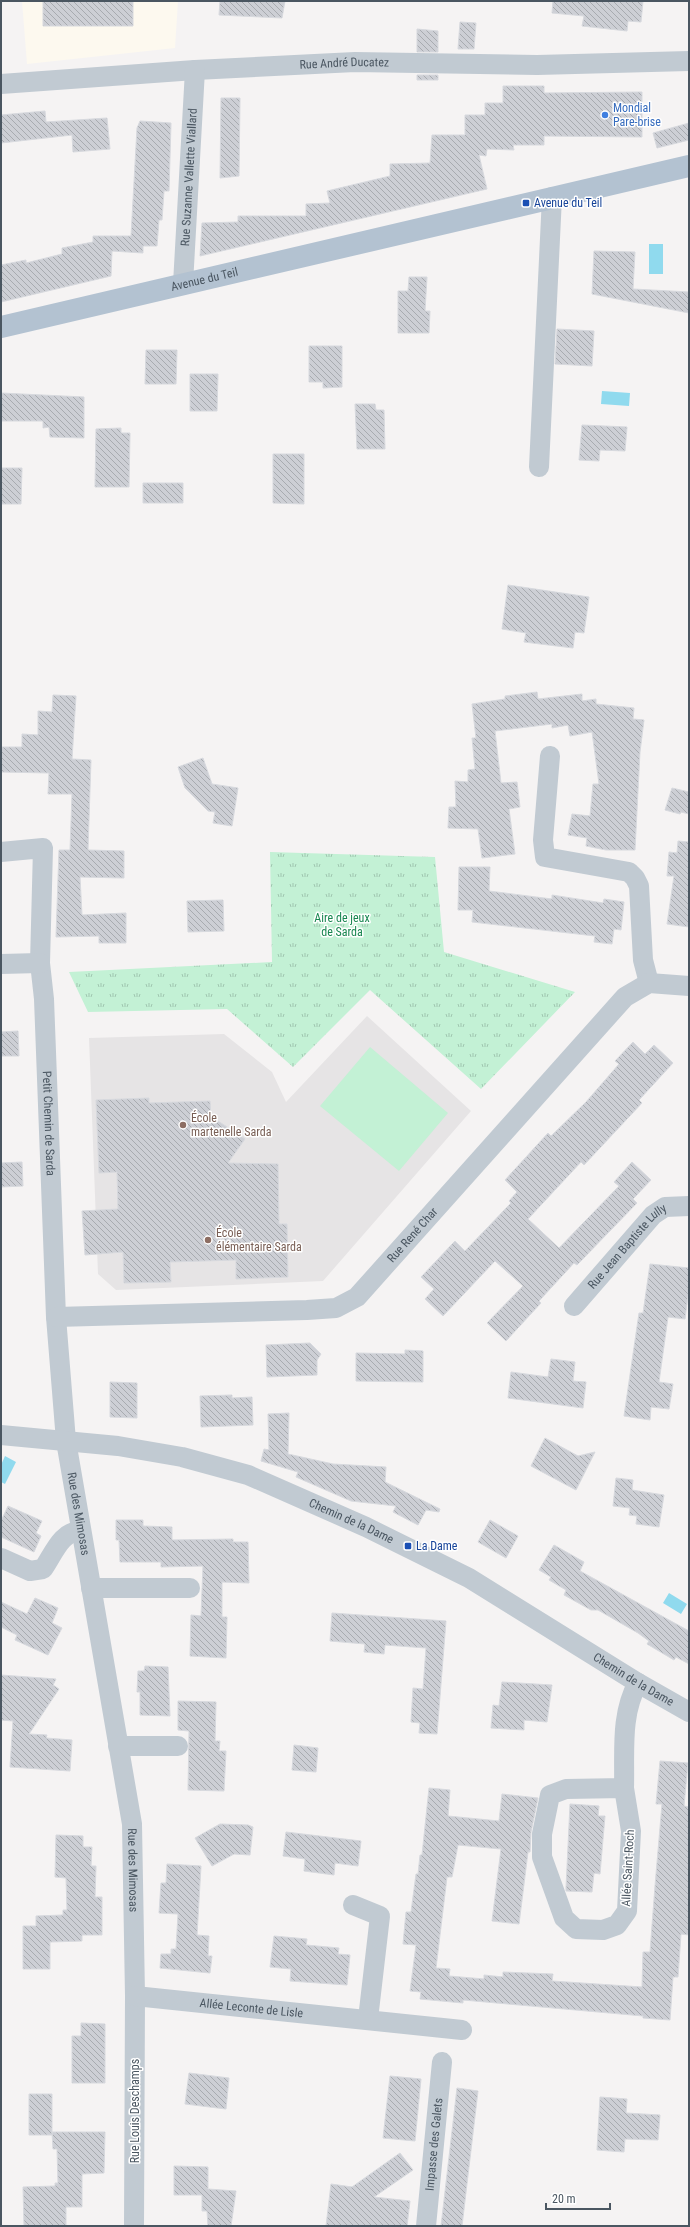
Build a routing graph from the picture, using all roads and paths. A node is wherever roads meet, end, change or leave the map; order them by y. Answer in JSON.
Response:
{"nodes":[{"id":1,"x":689,"y":61,"type":"edge"},
{"id":2,"x":195,"y":70,"type":"junction"},
{"id":3,"x":1,"y":84,"type":"edge"},
{"id":4,"x":689,"y":166,"type":"edge"},
{"id":5,"x":552,"y":197,"type":"junction"},
{"id":6,"x":183,"y":284,"type":"junction"},
{"id":7,"x":1,"y":327,"type":"edge"},
{"id":8,"x":539,"y":467,"type":"dead end"},
{"id":9,"x":550,"y":756,"type":"dead end"},
{"id":10,"x":1,"y":852,"type":"edge"},
{"id":11,"x":40,"y":963,"type":"junction"},
{"id":12,"x":1,"y":964,"type":"edge"},
{"id":13,"x":649,"y":983,"type":"junction"},
{"id":14,"x":689,"y":986,"type":"edge"},
{"id":15,"x":689,"y":1206,"type":"edge"},
{"id":16,"x":574,"y":1306,"type":"dead end"},
{"id":17,"x":56,"y":1317,"type":"junction"},
{"id":18,"x":1,"y":1435,"type":"edge"},
{"id":19,"x":66,"y":1441,"type":"junction"},
{"id":20,"x":81,"y":1532,"type":"junction"},
{"id":21,"x":1,"y":1558,"type":"edge"},
{"id":22,"x":91,"y":1588,"type":"junction"},
{"id":23,"x":190,"y":1588,"type":"dead end"},
{"id":24,"x":638,"y":1683,"type":"junction"},
{"id":25,"x":689,"y":1712,"type":"edge"},
{"id":26,"x":118,"y":1746,"type":"junction"},
{"id":27,"x":178,"y":1746,"type":"dead end"},
{"id":28,"x":624,"y":1788,"type":"junction"},
{"id":29,"x":353,"y":1905,"type":"dead end"},
{"id":30,"x":135,"y":1996,"type":"junction"},
{"id":31,"x":368,"y":2019,"type":"junction"},
{"id":32,"x":462,"y":2030,"type":"dead end"},
{"id":33,"x":442,"y":2062,"type":"dead end"},
{"id":34,"x":134,"y":2226,"type":"edge"},
{"id":35,"x":426,"y":2226,"type":"edge"}],
"edges":[{"from":1,"to":2,"type":"street","name":"Rue André Ducatez"},
{"from":2,"to":3,"type":"street","name":"Rue André Ducatez"},
{"from":2,"to":6,"type":"street","name":"Rue Suzanne Vallette Viallard"},
{"from":4,"to":5,"type":"main road","name":"Avenue du Teil"},
{"from":5,"to":6,"type":"main road","name":"Avenue du Teil"},
{"from":5,"to":8,"type":"street"},
{"from":6,"to":7,"type":"main road","name":"Avenue du Teil"},
{"from":9,"to":13,"type":"street"},
{"from":10,"to":11,"type":"street","name":"Petit Chemin de Sarda"},
{"from":11,"to":12,"type":"street"},
{"from":11,"to":17,"type":"street","name":"Petit Chemin de Sarda"},
{"from":13,"to":14,"type":"street"},
{"from":13,"to":17,"type":"street","name":"Rue René Char"},
{"from":15,"to":16,"type":"street","name":"Rue Jean Baptiste Lully"},
{"from":17,"to":19,"type":"street","name":"Petit Chemin de Sarda"},
{"from":18,"to":19,"type":"street","name":"Chemin de la Dame"},
{"from":19,"to":20,"type":"street","name":"Rue des Mimosas"},
{"from":19,"to":24,"type":"street","name":"Chemin de la Dame"},
{"from":20,"to":21,"type":"street"},
{"from":20,"to":22,"type":"street","name":"Rue des Mimosas"},
{"from":22,"to":23,"type":"street"},
{"from":22,"to":26,"type":"street","name":"Rue des Mimosas"},
{"from":24,"to":25,"type":"street","name":"Chemin de la Dame"},
{"from":24,"to":28,"type":"street","name":"Allée Saint-Roch"},
{"from":26,"to":27,"type":"street"},
{"from":26,"to":30,"type":"street","name":"Rue des Mimosas"},
{"from":28,"to":28,"type":"street","name":"Allée Saint-Roch"},
{"from":29,"to":31,"type":"street"},
{"from":30,"to":31,"type":"street","name":"Allée Leconte de Lisle"},
{"from":30,"to":34,"type":"street","name":"Rue Louis Deschamps"},
{"from":31,"to":32,"type":"street","name":"Allée Leconte de Lisle"},
{"from":33,"to":35,"type":"street","name":"Impasse des Galets"}]}
